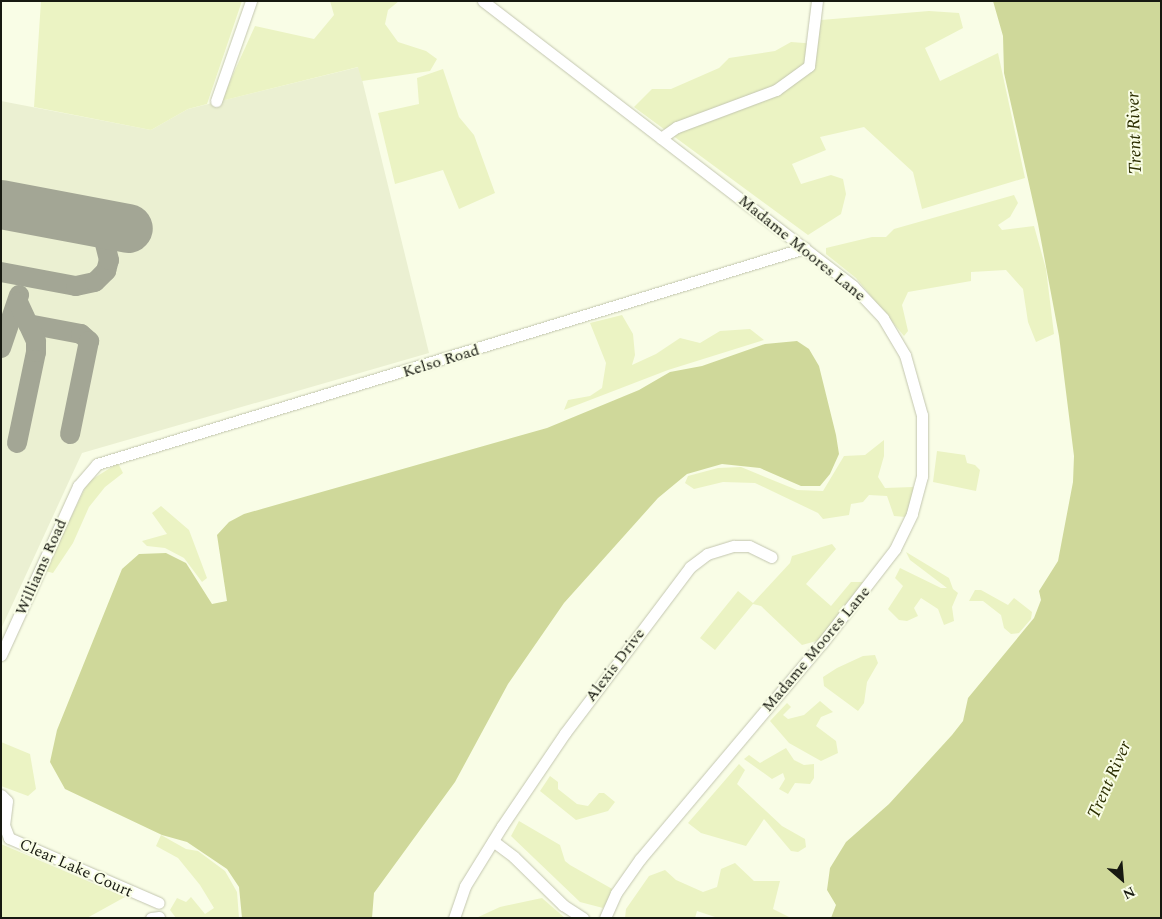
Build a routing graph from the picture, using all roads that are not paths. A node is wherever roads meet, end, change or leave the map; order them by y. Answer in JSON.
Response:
{"nodes":[{"id":1,"x":251,"y":1,"type":"edge"},
{"id":2,"x":483,"y":1,"type":"edge"},
{"id":3,"x":817,"y":1,"type":"edge"},
{"id":4,"x":216,"y":101,"type":"dead end"},
{"id":5,"x":661,"y":138,"type":"junction"},
{"id":6,"x":805,"y":248,"type":"junction"},
{"id":7,"x":82,"y":480,"type":"joint"},
{"id":8,"x":772,"y":557,"type":"dead end"},
{"id":9,"x":1,"y":654,"type":"edge"},
{"id":10,"x":1,"y":795,"type":"edge"},
{"id":11,"x":493,"y":841,"type":"junction"},
{"id":12,"x":159,"y":903,"type":"dead end"},
{"id":13,"x":454,"y":918,"type":"edge"},
{"id":14,"x":583,"y":918,"type":"edge"},
{"id":15,"x":604,"y":918,"type":"edge"}],
"edges":[{"from":1,"to":4,"type":"street"},
{"from":2,"to":5,"type":"street","name":"Madame Moores Lane"},
{"from":3,"to":5,"type":"street"},
{"from":5,"to":6,"type":"street","name":"Madame Moores Lane"},
{"from":6,"to":7,"type":"street","name":"Kelso Road"},
{"from":6,"to":15,"type":"street","name":"Madame Moores Lane"},
{"from":7,"to":9,"type":"street","name":"Williams Road"},
{"from":8,"to":11,"type":"street","name":"Alexis Drive"},
{"from":10,"to":12,"type":"street","name":"Clear Lake Court"},
{"from":11,"to":13,"type":"street","name":"Alexis Drive"},
{"from":11,"to":14,"type":"street"}]}
